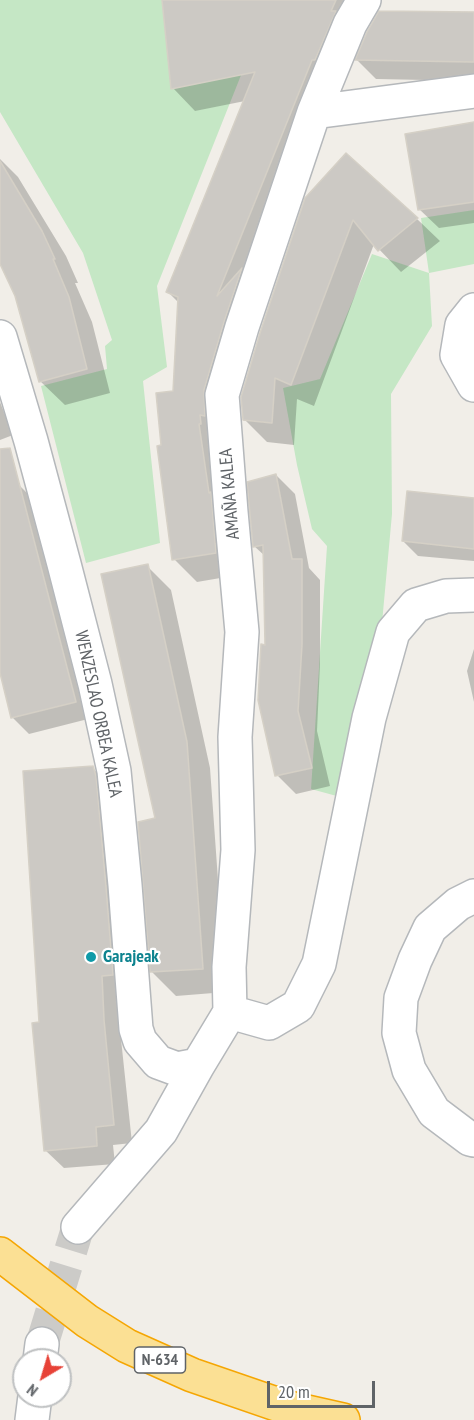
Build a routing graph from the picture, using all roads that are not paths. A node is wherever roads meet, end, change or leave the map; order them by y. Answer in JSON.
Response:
{"nodes":[{"id":1,"x":364,"y":0,"type":"edge"},
{"id":2,"x":474,"y":91,"type":"edge"},
{"id":3,"x":315,"y":112,"type":"junction"},
{"id":4,"x":474,"y":309,"type":"edge"},
{"id":5,"x":0,"y":337,"type":"edge"},
{"id":6,"x":474,"y":385,"type":"edge"},
{"id":7,"x":474,"y":595,"type":"edge"},
{"id":8,"x":474,"y":896,"type":"edge"},
{"id":9,"x":230,"y":1012,"type":"junction"},
{"id":10,"x":198,"y":1065,"type":"junction"},
{"id":11,"x":474,"y":1140,"type":"edge"},
{"id":12,"x":78,"y":1227,"type":"tunnel mouth"},
{"id":13,"x":0,"y":1254,"type":"edge"},
{"id":14,"x":343,"y":1420,"type":"edge"}],
"edges":[{"from":1,"to":3,"type":"street","name":"AMAÑA KALEA"},
{"from":2,"to":3,"type":"street"},
{"from":3,"to":9,"type":"street","name":"AMAÑA KALEA"},
{"from":4,"to":6,"type":"street"},
{"from":5,"to":10,"type":"street","name":"WENZESLAO ORBEA KALEA"},
{"from":7,"to":9,"type":"street"},
{"from":8,"to":11,"type":"street"},
{"from":9,"to":10,"type":"street"},
{"from":10,"to":12,"type":"street"},
{"from":13,"to":14,"type":"highway","number":"N-634"}]}
